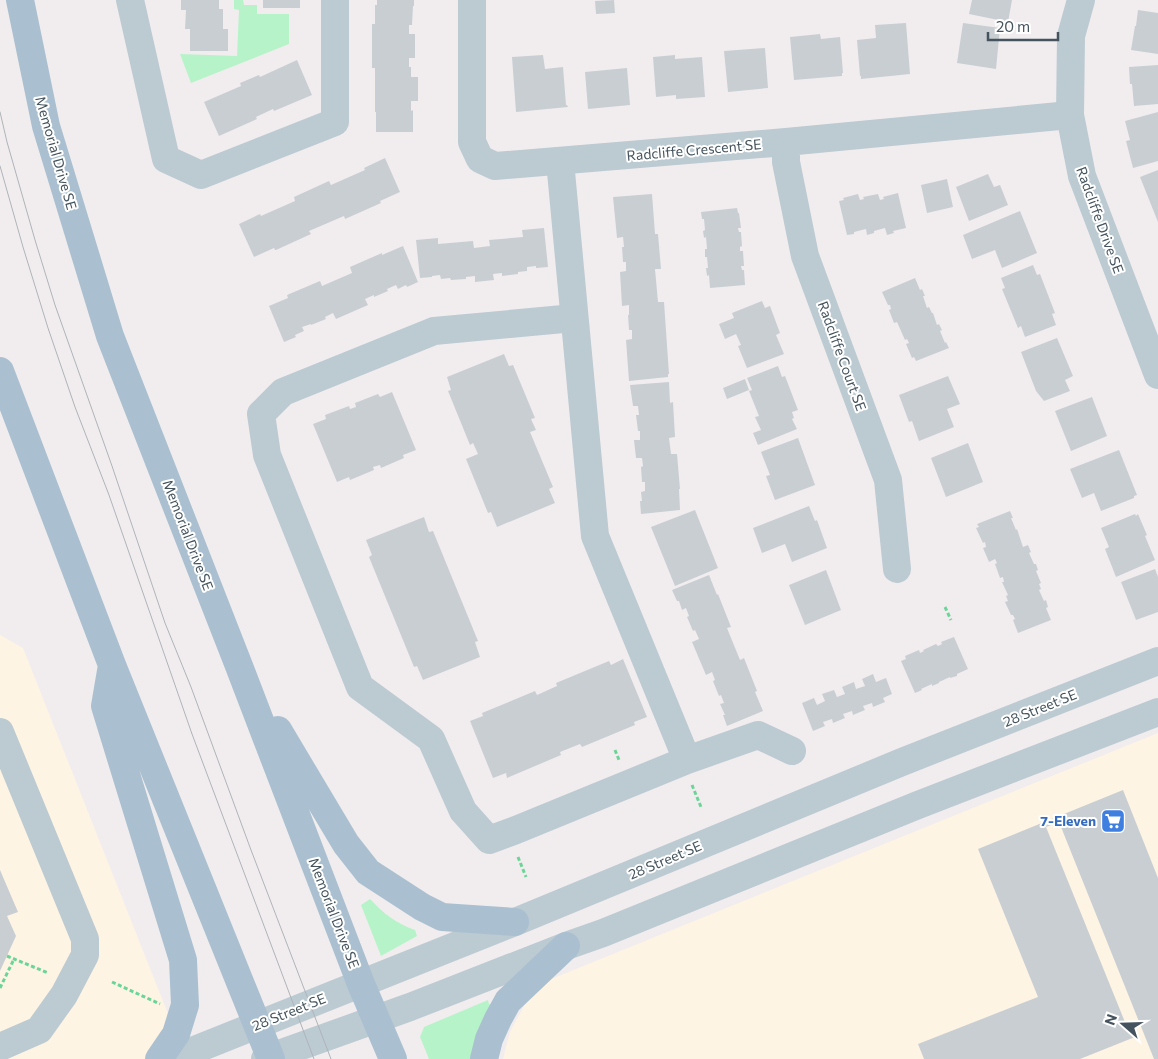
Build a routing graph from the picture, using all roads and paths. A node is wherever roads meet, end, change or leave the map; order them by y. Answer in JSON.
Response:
{"nodes":[{"id":1,"x":20,"y":0,"type":"edge"},
{"id":2,"x":130,"y":0,"type":"edge"},
{"id":3,"x":335,"y":0,"type":"edge"},
{"id":4,"x":472,"y":0,"type":"edge"},
{"id":5,"x":1081,"y":0,"type":"edge"},
{"id":6,"x":1070,"y":115,"type":"junction"},
{"id":7,"x":786,"y":142,"type":"junction"},
{"id":8,"x":560,"y":162,"type":"junction"},
{"id":9,"x":574,"y":318,"type":"junction"},
{"id":10,"x":0,"y":370,"type":"edge"},
{"id":11,"x":1158,"y":375,"type":"edge"},
{"id":12,"x":897,"y":569,"type":"dead end"},
{"id":13,"x":945,"y":608,"type":"dead end"},
{"id":14,"x":951,"y":620,"type":"dead end"},
{"id":15,"x":1158,"y":661,"type":"edge"},
{"id":16,"x":112,"y":665,"type":"junction"},
{"id":17,"x":239,"y":666,"type":"junction"},
{"id":18,"x":1158,"y":712,"type":"edge"},
{"id":19,"x":0,"y":732,"type":"edge"},
{"id":20,"x":792,"y":750,"type":"dead end"},
{"id":21,"x":687,"y":760,"type":"junction"},
{"id":22,"x":696,"y":794,"type":"dead end"},
{"id":23,"x":701,"y":807,"type":"dead end"},
{"id":24,"x":519,"y":861,"type":"dead end"},
{"id":25,"x":526,"y":877,"type":"dead end"},
{"id":26,"x":515,"y":922,"type":"junction"},
{"id":27,"x":566,"y":946,"type":"junction"},
{"id":28,"x":7,"y":956,"type":"dead end"},
{"id":29,"x":14,"y":959,"type":"junction"},
{"id":30,"x":53,"y":975,"type":"dead end"},
{"id":31,"x":112,"y":982,"type":"dead end"},
{"id":32,"x":361,"y":984,"type":"junction"},
{"id":33,"x":0,"y":988,"type":"edge"},
{"id":34,"x":162,"y":1005,"type":"dead end"},
{"id":35,"x":377,"y":1020,"type":"junction"},
{"id":36,"x":258,"y":1025,"type":"junction"},
{"id":37,"x":0,"y":1047,"type":"edge"},
{"id":38,"x":269,"y":1058,"type":"edge"},
{"id":39,"x":159,"y":1059,"type":"edge"},
{"id":40,"x":172,"y":1059,"type":"edge"},
{"id":41,"x":393,"y":1059,"type":"edge"},
{"id":42,"x":484,"y":1059,"type":"edge"}],
"edges":[{"from":1,"to":17,"type":"main road","name":"Memorial Drive SE"},
{"from":2,"to":3,"type":"street"},
{"from":4,"to":8,"type":"street","name":"Radcliffe Crescent SE"},
{"from":5,"to":6,"type":"street","name":"Radcliffe Drive SE"},
{"from":6,"to":7,"type":"street","name":"Radcliffe Crescent SE"},
{"from":6,"to":11,"type":"street","name":"Radcliffe Drive SE"},
{"from":7,"to":8,"type":"street","name":"Radcliffe Crescent SE"},
{"from":7,"to":12,"type":"street","name":"Radcliffe Court SE"},
{"from":8,"to":9,"type":"street"},
{"from":9,"to":21,"type":"street"},
{"from":9,"to":21,"type":"street"},
{"from":10,"to":16,"type":"main road"},
{"from":13,"to":14,"type":"path"},
{"from":15,"to":26,"type":"street","name":"28 Street SE"},
{"from":16,"to":36,"type":"main road"},
{"from":16,"to":39,"type":"main road"},
{"from":17,"to":26,"type":"main road"},
{"from":17,"to":32,"type":"main road","name":"Memorial Drive SE"},
{"from":18,"to":27,"type":"street"},
{"from":19,"to":37,"type":"street"},
{"from":20,"to":21,"type":"street"},
{"from":22,"to":23,"type":"path"},
{"from":24,"to":25,"type":"path"},
{"from":26,"to":32,"type":"street","name":"28 Street SE"},
{"from":27,"to":35,"type":"street"},
{"from":27,"to":42,"type":"main road"},
{"from":28,"to":29,"type":"path"},
{"from":29,"to":30,"type":"path"},
{"from":29,"to":33,"type":"path"},
{"from":31,"to":34,"type":"path"},
{"from":32,"to":35,"type":"main road","name":"Memorial Drive SE"},
{"from":32,"to":36,"type":"street","name":"28 Street SE"},
{"from":35,"to":38,"type":"street"},
{"from":35,"to":41,"type":"main road","name":"Memorial Drive SE"},
{"from":36,"to":38,"type":"main road"},
{"from":36,"to":40,"type":"street","name":"28 Street SE"}]}
